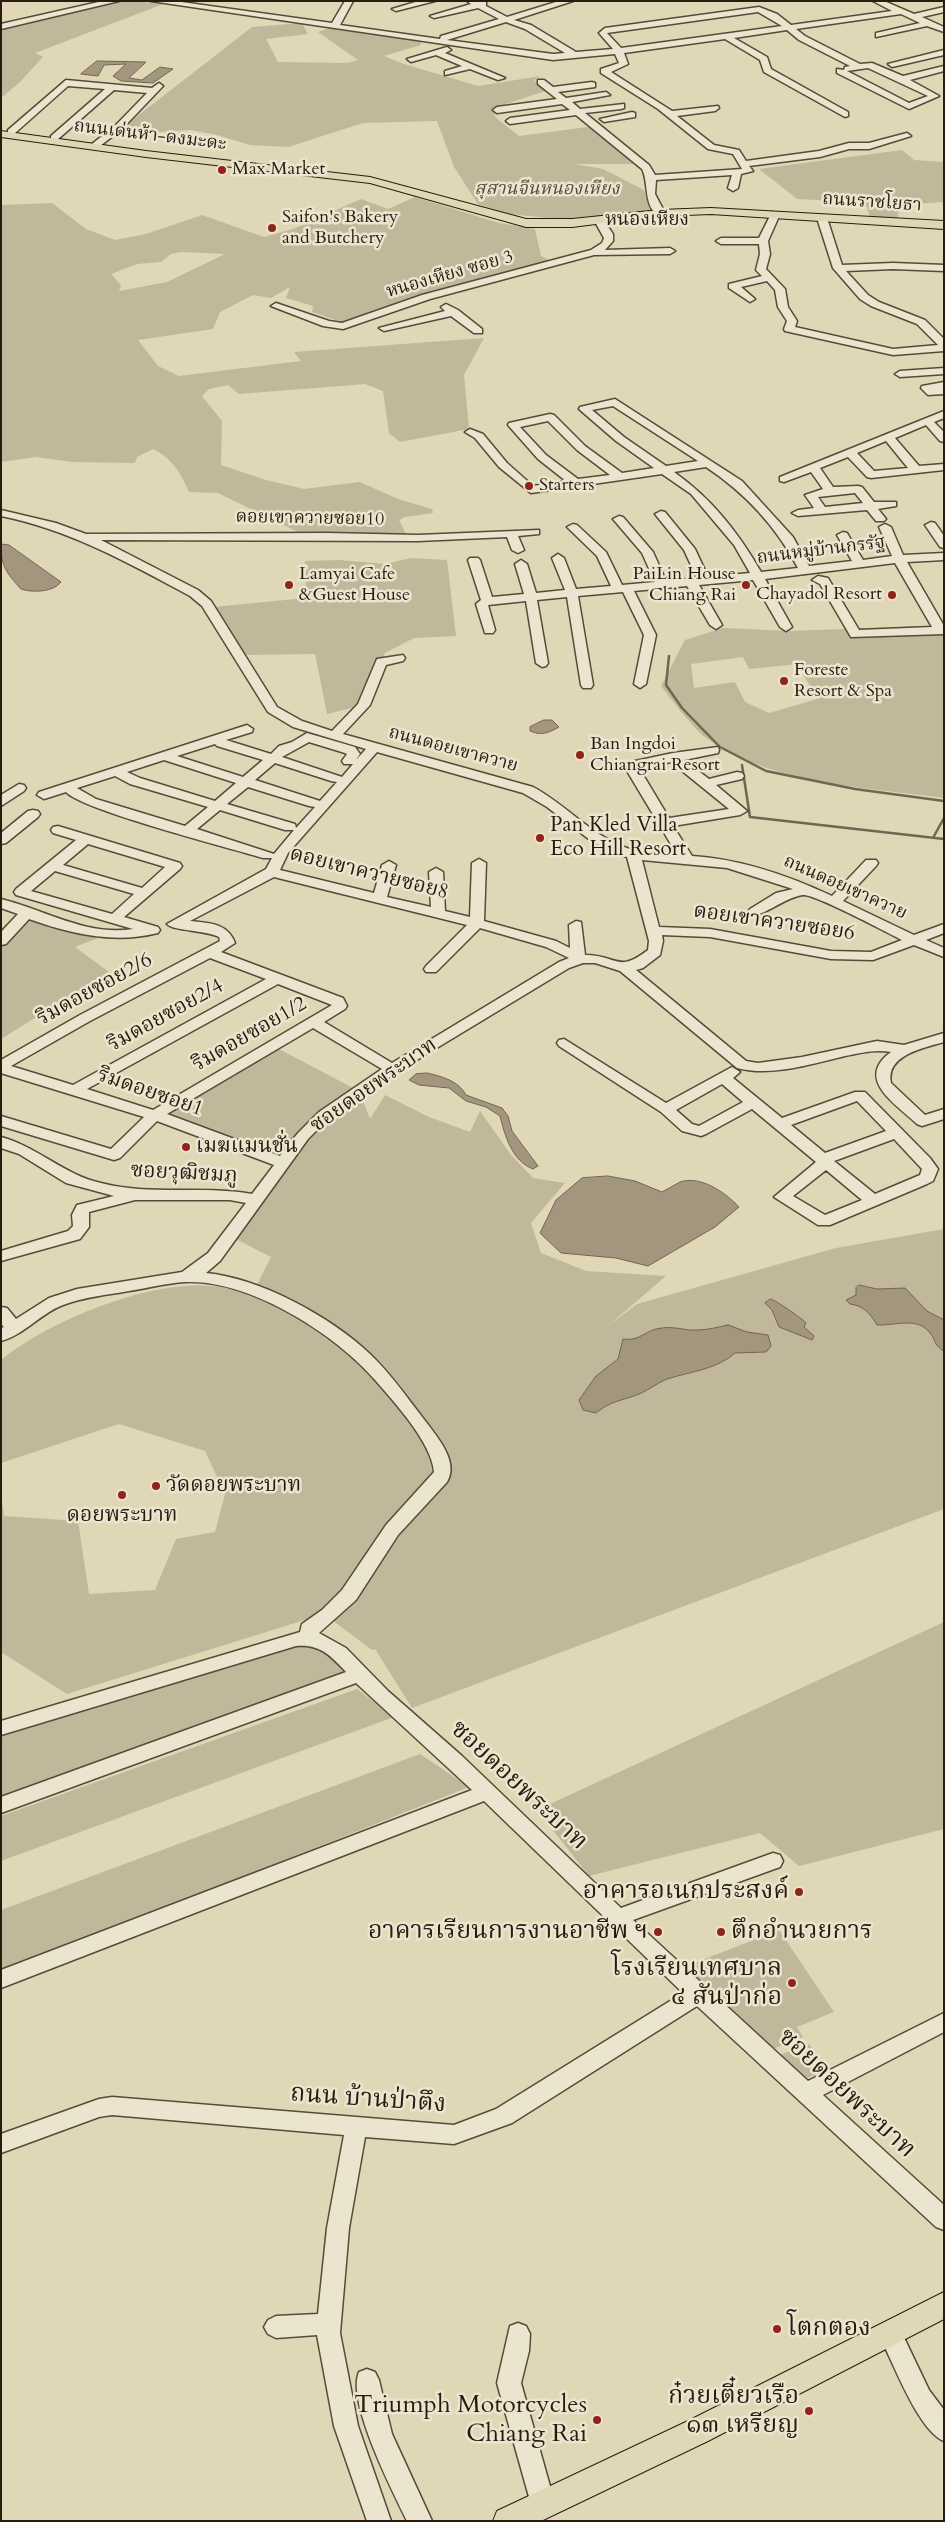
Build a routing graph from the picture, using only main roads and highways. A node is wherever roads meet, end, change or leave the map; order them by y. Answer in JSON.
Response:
{"nodes":[{"id":1,"x":4,"y":132,"type":"edge"},
{"id":2,"x":58,"y":140,"type":"junction"},
{"id":3,"x":499,"y":215,"type":"junction"},
{"id":4,"x":799,"y":216,"type":"joint"},
{"id":5,"x":944,"y":225,"type":"edge"},
{"id":6,"x":944,"y":2305,"type":"edge"},
{"id":7,"x":508,"y":2521,"type":"edge"}],
"edges":[{"from":1,"to":2,"type":"main road","name":"ถนนเด่นห้า-ดงมะดะ"},
{"from":2,"to":3,"type":"main road","name":"ถนนเด่นห้า-ดงมะดะ"},
{"from":2,"to":3,"type":"main road","name":"ถนนเด่นห้า-ดงมะดะ"},
{"from":3,"to":4,"type":"main road","name":"ถนนเด่นห้า-ดงมะดะ"},
{"from":4,"to":5,"type":"main road","name":"ถนนราชโยธา"},
{"from":6,"to":7,"type":"main road"}]}
